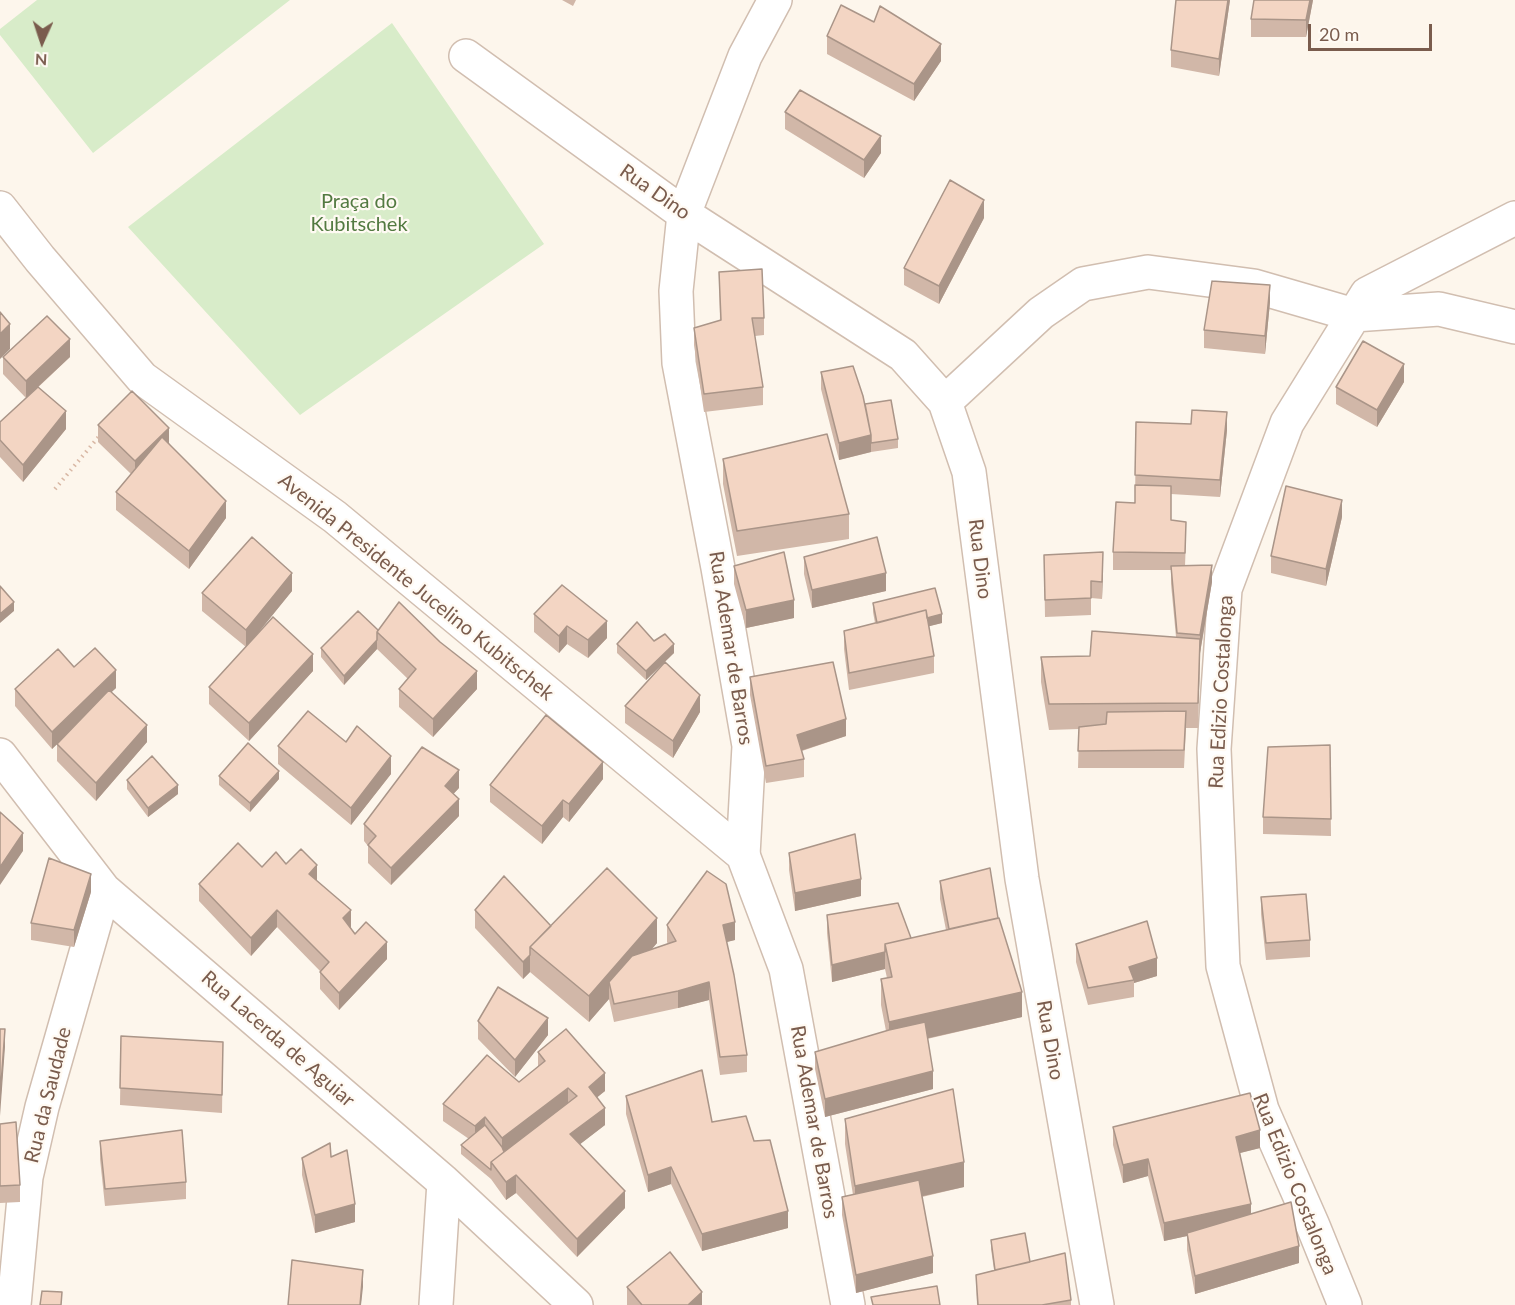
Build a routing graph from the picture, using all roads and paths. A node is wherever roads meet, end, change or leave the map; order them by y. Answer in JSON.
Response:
{"nodes":[{"id":1,"x":775,"y":0,"type":"edge"},
{"id":2,"x":466,"y":56,"type":"dead end"},
{"id":3,"x":0,"y":208,"type":"edge"},
{"id":4,"x":684,"y":214,"type":"junction"},
{"id":5,"x":1515,"y":218,"type":"edge"},
{"id":6,"x":1354,"y":315,"type":"junction"},
{"id":7,"x":1515,"y":327,"type":"edge"},
{"id":8,"x":945,"y":402,"type":"junction"},
{"id":9,"x":107,"y":426,"type":"edge"},
{"id":10,"x":56,"y":489,"type":"dead end"},
{"id":11,"x":0,"y":754,"type":"edge"},
{"id":12,"x":743,"y":855,"type":"junction"},
{"id":13,"x":104,"y":890,"type":"junction"},
{"id":14,"x":444,"y":1182,"type":"junction"},
{"id":15,"x":14,"y":1305,"type":"edge"},
{"id":16,"x":436,"y":1305,"type":"edge"},
{"id":17,"x":576,"y":1305,"type":"edge"},
{"id":18,"x":848,"y":1305,"type":"edge"},
{"id":19,"x":1097,"y":1305,"type":"edge"},
{"id":20,"x":1345,"y":1305,"type":"edge"}],
"edges":[{"from":1,"to":4,"type":"street","name":"Rua Ademar de Barros"},
{"from":2,"to":4,"type":"street","name":"Rua Dino"},
{"from":3,"to":12,"type":"street","name":"Avenida Presidente Jucelino Kubitschek"},
{"from":4,"to":8,"type":"street","name":"Rua Dino"},
{"from":4,"to":12,"type":"street","name":"Rua Ademar de Barros"},
{"from":5,"to":6,"type":"street","name":"Rua Edizio Costalonga"},
{"from":6,"to":7,"type":"street"},
{"from":6,"to":8,"type":"street"},
{"from":6,"to":20,"type":"street","name":"Rua Edizio Costalonga"},
{"from":8,"to":19,"type":"street","name":"Rua Dino"},
{"from":9,"to":10,"type":"path"},
{"from":11,"to":13,"type":"street","name":"Rua Lacerda de Aguiar"},
{"from":12,"to":18,"type":"street","name":"Rua Ademar de Barros"},
{"from":13,"to":14,"type":"street","name":"Rua Lacerda de Aguiar"},
{"from":13,"to":15,"type":"street","name":"Rua da Saudade"},
{"from":14,"to":16,"type":"street"},
{"from":14,"to":17,"type":"street","name":"Rua Lacerda de Aguiar"}]}
